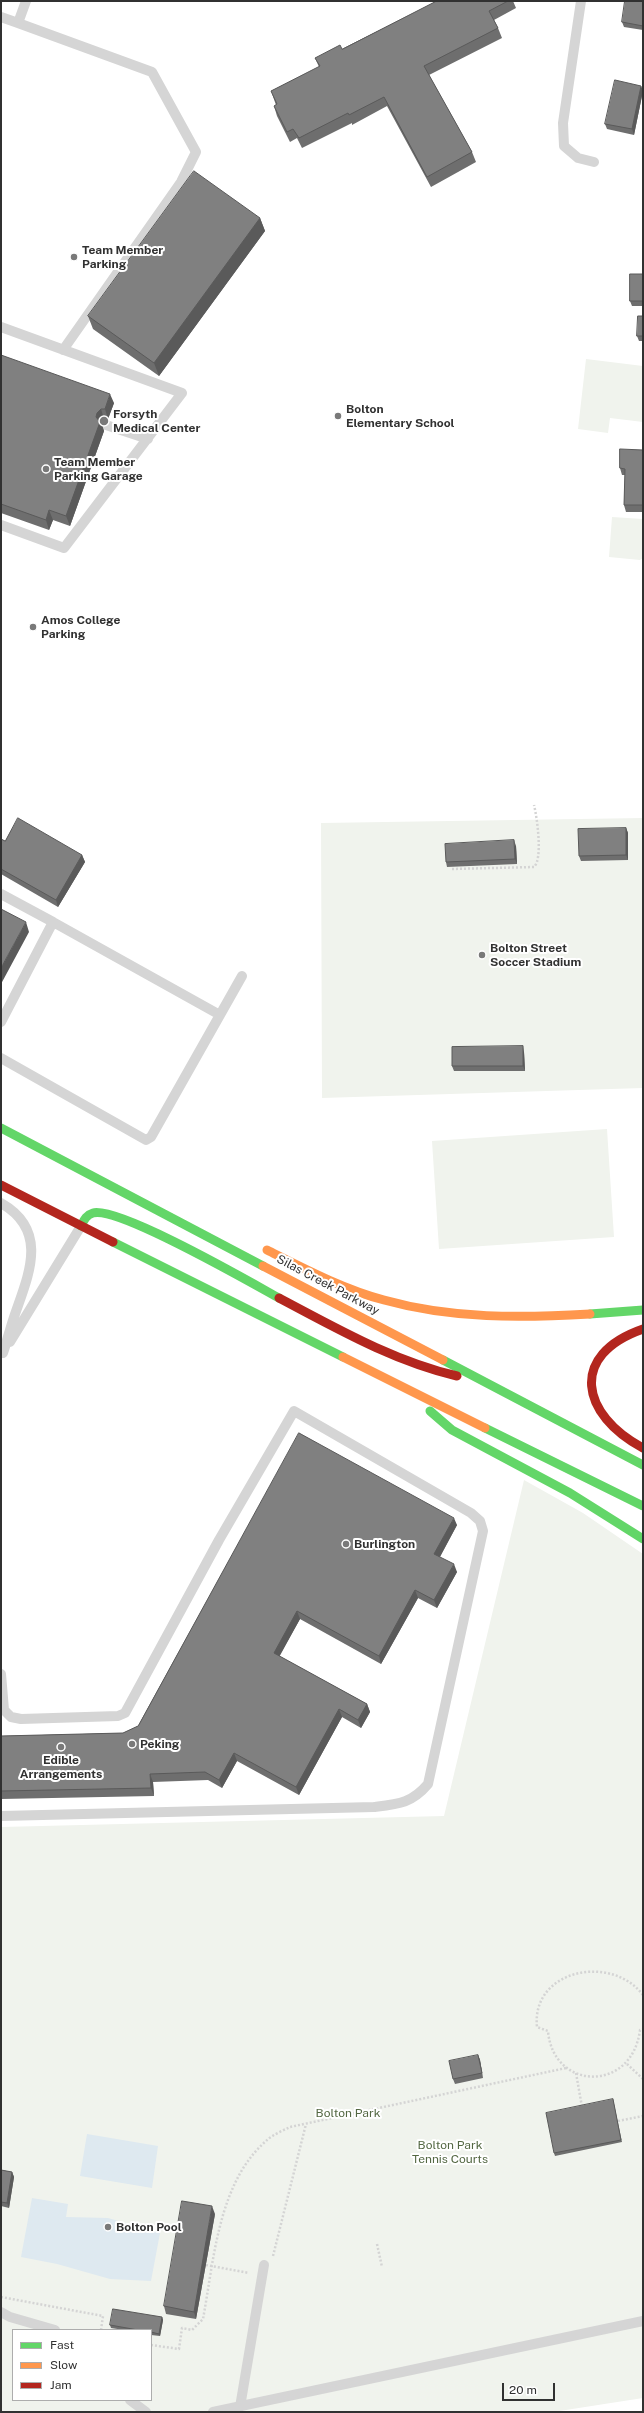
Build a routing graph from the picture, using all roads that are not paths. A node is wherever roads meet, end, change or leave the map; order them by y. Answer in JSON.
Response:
{"nodes":[{"id":1,"x":26,"y":1,"type":"edge"},
{"id":2,"x":581,"y":1,"type":"edge"},
{"id":3,"x":1,"y":17,"type":"edge"},
{"id":4,"x":18,"y":23,"type":"junction"},
{"id":5,"x":594,"y":162,"type":"dead end"},
{"id":6,"x":1,"y":327,"type":"edge"},
{"id":7,"x":63,"y":350,"type":"junction"},
{"id":8,"x":106,"y":425,"type":"edge"},
{"id":9,"x":148,"y":439,"type":"junction"},
{"id":10,"x":1,"y":525,"type":"edge"},
{"id":11,"x":1,"y":894,"type":"edge"},
{"id":12,"x":54,"y":922,"type":"junction"},
{"id":13,"x":242,"y":976,"type":"dead end"},
{"id":14,"x":220,"y":1016,"type":"junction"},
{"id":15,"x":1,"y":1022,"type":"edge"},
{"id":16,"x":1,"y":1058,"type":"edge"},
{"id":17,"x":1,"y":1128,"type":"edge"},
{"id":18,"x":1,"y":1185,"type":"edge"},
{"id":19,"x":1,"y":1203,"type":"edge"},
{"id":20,"x":161,"y":1211,"type":"junction"},
{"id":21,"x":81,"y":1226,"type":"junction"},
{"id":22,"x":210,"y":1228,"type":"dead end"},
{"id":23,"x":260,"y":1246,"type":"dead end"},
{"id":24,"x":643,"y":1310,"type":"edge"},
{"id":25,"x":643,"y":1329,"type":"edge"},
{"id":26,"x":2,"y":1355,"type":"edge"},
{"id":27,"x":484,"y":1381,"type":"junction"},
{"id":28,"x":408,"y":1391,"type":"junction"},
{"id":29,"x":643,"y":1448,"type":"edge"},
{"id":30,"x":643,"y":1465,"type":"edge"},
{"id":31,"x":643,"y":1506,"type":"edge"},
{"id":32,"x":643,"y":1540,"type":"edge"},
{"id":33,"x":1,"y":1674,"type":"edge"},
{"id":34,"x":1,"y":1816,"type":"edge"},
{"id":35,"x":264,"y":2265,"type":"road end"},
{"id":36,"x":1,"y":2312,"type":"edge"},
{"id":37,"x":643,"y":2320,"type":"edge"},
{"id":38,"x":52,"y":2329,"type":"edge"},
{"id":39,"x":131,"y":2401,"type":"edge"},
{"id":40,"x":240,"y":2407,"type":"junction"},
{"id":41,"x":146,"y":2412,"type":"edge"},
{"id":42,"x":213,"y":2412,"type":"edge"}],
"edges":[{"from":1,"to":4,"type":"lane"},
{"from":2,"to":5,"type":"lane"},
{"from":3,"to":4,"type":"lane"},
{"from":4,"to":7,"type":"lane"},
{"from":6,"to":7,"type":"lane"},
{"from":7,"to":9,"type":"lane"},
{"from":8,"to":9,"type":"lane"},
{"from":9,"to":10,"type":"lane"},
{"from":11,"to":12,"type":"lane"},
{"from":12,"to":14,"type":"lane"},
{"from":12,"to":15,"type":"lane"},
{"from":13,"to":14,"type":"lane"},
{"from":14,"to":16,"type":"lane"},
{"from":17,"to":20,"type":"main road","name":"Silas Creek Parkway"},
{"from":18,"to":21,"type":"main road"},
{"from":19,"to":26,"type":"lane"},
{"from":20,"to":22,"type":"main road"},
{"from":20,"to":27,"type":"main road","name":"Silas Creek Parkway"},
{"from":21,"to":26,"type":"lane"},
{"from":21,"to":27,"type":"main road"},
{"from":21,"to":28,"type":"main road"},
{"from":23,"to":24,"type":"main road"},
{"from":25,"to":29,"type":"main road"},
{"from":27,"to":30,"type":"main road","name":"Silas Creek Parkway"},
{"from":28,"to":31,"type":"main road"},
{"from":28,"to":32,"type":"main road"},
{"from":33,"to":34,"type":"lane"},
{"from":35,"to":40,"type":"lane"},
{"from":36,"to":38,"type":"lane"},
{"from":37,"to":40,"type":"lane"},
{"from":39,"to":41,"type":"lane"},
{"from":40,"to":42,"type":"lane"}]}
